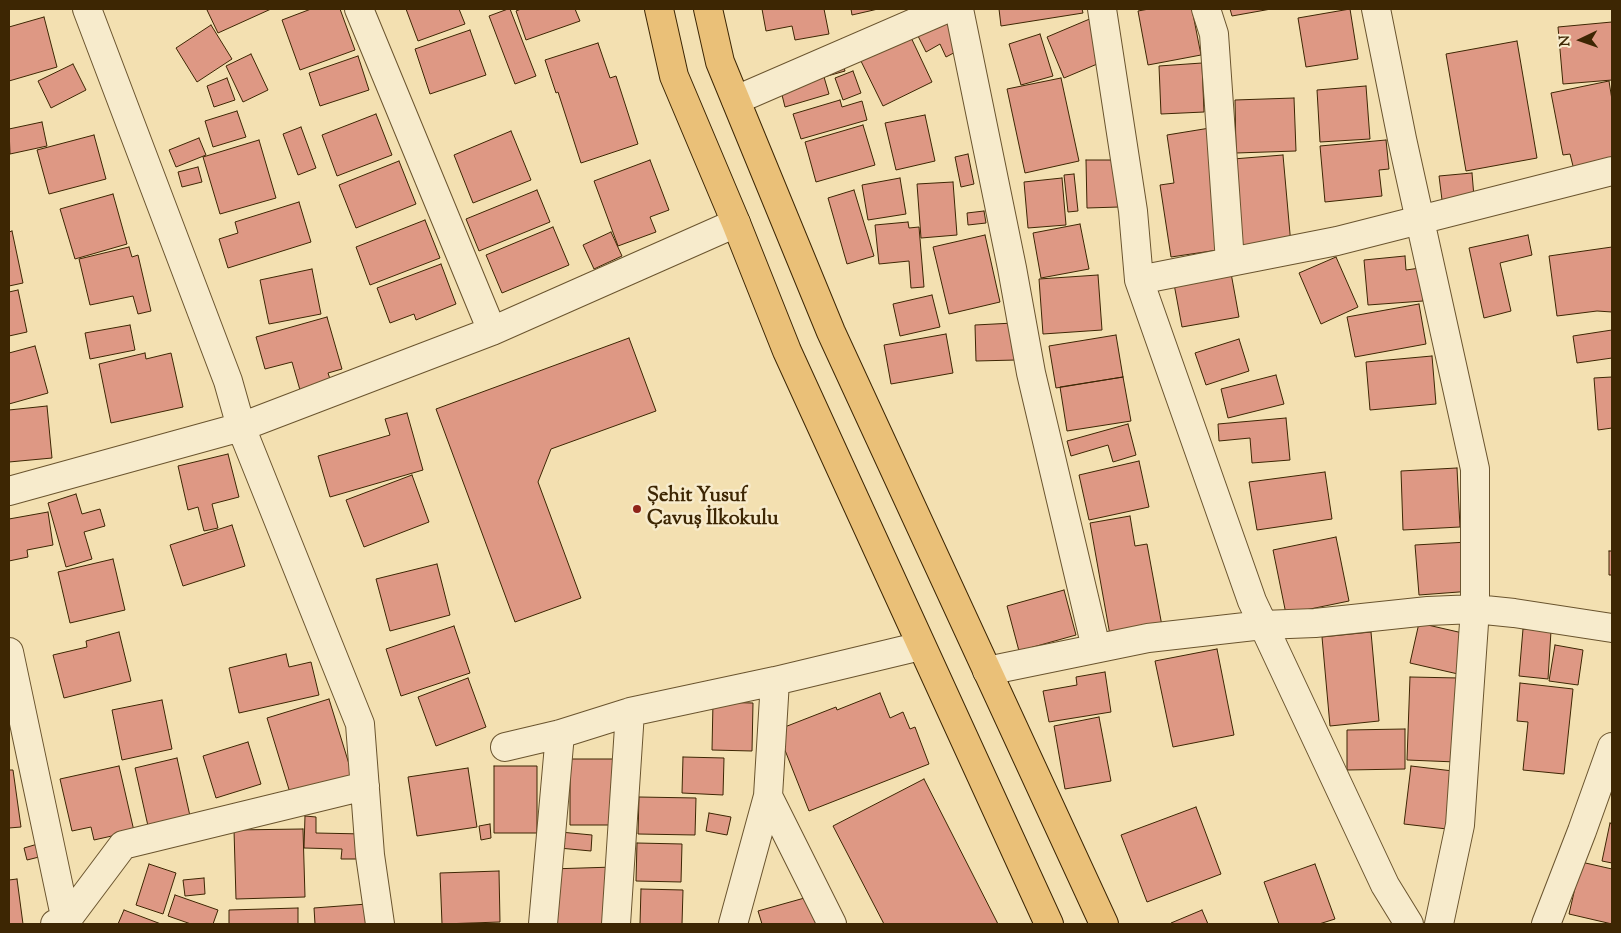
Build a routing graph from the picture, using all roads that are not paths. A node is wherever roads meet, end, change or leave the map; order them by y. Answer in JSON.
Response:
{"nodes":[{"id":1,"x":87,"y":9,"type":"edge"},
{"id":2,"x":359,"y":9,"type":"edge"},
{"id":3,"x":658,"y":9,"type":"edge"},
{"id":4,"x":708,"y":9,"type":"edge"},
{"id":5,"x":946,"y":9,"type":"edge"},
{"id":6,"x":959,"y":9,"type":"edge"},
{"id":7,"x":1102,"y":9,"type":"edge"},
{"id":8,"x":1206,"y":9,"type":"edge"},
{"id":9,"x":1376,"y":9,"type":"edge"},
{"id":10,"x":736,"y":100,"type":"junction"},
{"id":11,"x":1612,"y":171,"type":"edge"},
{"id":12,"x":1420,"y":221,"type":"junction"},
{"id":13,"x":736,"y":223,"type":"junction"},
{"id":14,"x":1230,"y":262,"type":"junction"},
{"id":15,"x":1140,"y":280,"type":"junction"},
{"id":16,"x":492,"y":332,"type":"junction"},
{"id":17,"x":241,"y":427,"type":"junction"},
{"id":18,"x":9,"y":491,"type":"edge"},
{"id":19,"x":1475,"y":609,"type":"junction"},
{"id":20,"x":1262,"y":624,"type":"junction"},
{"id":21,"x":1612,"y":628,"type":"edge"},
{"id":22,"x":921,"y":646,"type":"junction"},
{"id":23,"x":1096,"y":648,"type":"junction"},
{"id":24,"x":9,"y":652,"type":"edge"},
{"id":25,"x":987,"y":671,"type":"junction"},
{"id":26,"x":775,"y":681,"type":"junction"},
{"id":27,"x":630,"y":712,"type":"junction"},
{"id":28,"x":560,"y":734,"type":"junction"},
{"id":29,"x":1612,"y":746,"type":"edge"},
{"id":30,"x":505,"y":747,"type":"dead end"},
{"id":31,"x":365,"y":786,"type":"junction"},
{"id":32,"x":768,"y":796,"type":"junction"},
{"id":33,"x":62,"y":923,"type":"edge"},
{"id":34,"x":380,"y":924,"type":"edge"},
{"id":35,"x":543,"y":924,"type":"edge"},
{"id":36,"x":616,"y":924,"type":"edge"},
{"id":37,"x":733,"y":924,"type":"edge"},
{"id":38,"x":832,"y":924,"type":"edge"},
{"id":39,"x":1049,"y":924,"type":"edge"},
{"id":40,"x":1104,"y":924,"type":"edge"},
{"id":41,"x":1409,"y":924,"type":"edge"},
{"id":42,"x":1439,"y":924,"type":"edge"},
{"id":43,"x":1546,"y":924,"type":"edge"}],
"edges":[{"from":1,"to":17,"type":"street"},
{"from":2,"to":16,"type":"street"},
{"from":3,"to":13,"type":"main road"},
{"from":4,"to":10,"type":"main road"},
{"from":5,"to":10,"type":"street"},
{"from":6,"to":23,"type":"street"},
{"from":7,"to":15,"type":"street"},
{"from":8,"to":14,"type":"street"},
{"from":9,"to":12,"type":"street"},
{"from":10,"to":25,"type":"main road"},
{"from":11,"to":12,"type":"street"},
{"from":12,"to":14,"type":"street"},
{"from":12,"to":19,"type":"street"},
{"from":13,"to":16,"type":"street"},
{"from":13,"to":22,"type":"main road"},
{"from":14,"to":15,"type":"street"},
{"from":15,"to":20,"type":"street"},
{"from":16,"to":17,"type":"street"},
{"from":17,"to":18,"type":"street"},
{"from":17,"to":31,"type":"street"},
{"from":19,"to":20,"type":"street"},
{"from":19,"to":21,"type":"street"},
{"from":19,"to":42,"type":"street"},
{"from":20,"to":23,"type":"street"},
{"from":20,"to":41,"type":"street"},
{"from":22,"to":26,"type":"street"},
{"from":22,"to":39,"type":"main road"},
{"from":23,"to":25,"type":"street"},
{"from":24,"to":33,"type":"street"},
{"from":25,"to":40,"type":"main road"},
{"from":26,"to":27,"type":"street"},
{"from":26,"to":32,"type":"street"},
{"from":27,"to":28,"type":"street"},
{"from":27,"to":36,"type":"street"},
{"from":28,"to":30,"type":"street"},
{"from":28,"to":35,"type":"street"},
{"from":29,"to":43,"type":"street"},
{"from":31,"to":33,"type":"street"},
{"from":31,"to":34,"type":"street"},
{"from":32,"to":37,"type":"street"},
{"from":32,"to":38,"type":"street"}]}
